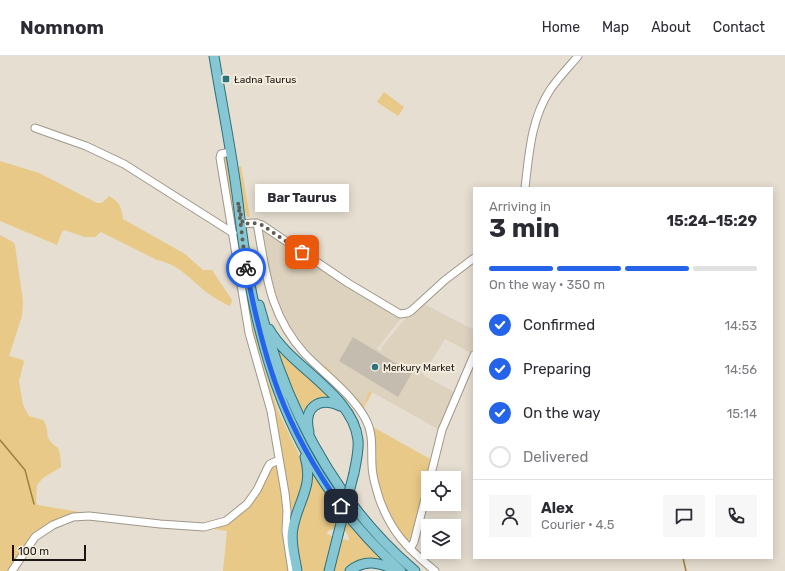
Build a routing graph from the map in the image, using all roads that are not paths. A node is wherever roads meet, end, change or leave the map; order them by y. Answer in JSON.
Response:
{"nodes":[{"id":1,"x":214,"y":56,"type":"edge"},
{"id":2,"x":578,"y":56,"type":"edge"},
{"id":3,"x":35,"y":128,"type":"dead end"},
{"id":4,"x":230,"y":152,"type":"junction"},
{"id":5,"x":525,"y":187,"type":"edge"},
{"id":6,"x":257,"y":223,"type":"junction"},
{"id":7,"x":239,"y":230,"type":"junction"},
{"id":8,"x":473,"y":259,"type":"edge"},
{"id":9,"x":262,"y":317,"type":"junction"},
{"id":10,"x":473,"y":357,"type":"edge"},
{"id":11,"x":343,"y":407,"type":"junction"},
{"id":12,"x":298,"y":439,"type":"junction"},
{"id":13,"x":314,"y":446,"type":"junction"},
{"id":14,"x":279,"y":460,"type":"junction"},
{"id":15,"x":432,"y":471,"type":"edge"},
{"id":16,"x":422,"y":511,"type":"edge"},
{"id":17,"x":410,"y":549,"type":"junction"},
{"id":18,"x":12,"y":571,"type":"edge"},
{"id":19,"x":292,"y":571,"type":"edge"},
{"id":20,"x":297,"y":571,"type":"edge"},
{"id":21,"x":329,"y":571,"type":"edge"},
{"id":22,"x":350,"y":571,"type":"edge"},
{"id":23,"x":396,"y":571,"type":"edge"},
{"id":24,"x":401,"y":571,"type":"edge"},
{"id":25,"x":415,"y":571,"type":"edge"},
{"id":26,"x":435,"y":571,"type":"edge"}],
"edges":[{"from":1,"to":4,"type":"main road"},
{"from":2,"to":5,"type":"street"},
{"from":3,"to":7,"type":"street"},
{"from":4,"to":7,"type":"main road"},
{"from":4,"to":7,"type":"street"},
{"from":6,"to":7,"type":"street"},
{"from":6,"to":8,"type":"street"},
{"from":6,"to":17,"type":"street"},
{"from":7,"to":9,"type":"main road"},
{"from":7,"to":12,"type":"main road"},
{"from":7,"to":14,"type":"street"},
{"from":9,"to":11,"type":"main road"},
{"from":9,"to":13,"type":"main road"},
{"from":10,"to":15,"type":"street"},
{"from":11,"to":13,"type":"main road"},
{"from":11,"to":21,"type":"main road","bridge":true},
{"from":12,"to":20,"type":"main road"},
{"from":12,"to":24,"type":"main road"},
{"from":13,"to":25,"type":"main road"},
{"from":14,"to":18,"type":"street"},
{"from":14,"to":19,"type":"street"},
{"from":16,"to":17,"type":"street"},
{"from":17,"to":26,"type":"street"},
{"from":22,"to":23,"type":"main road"}]}
